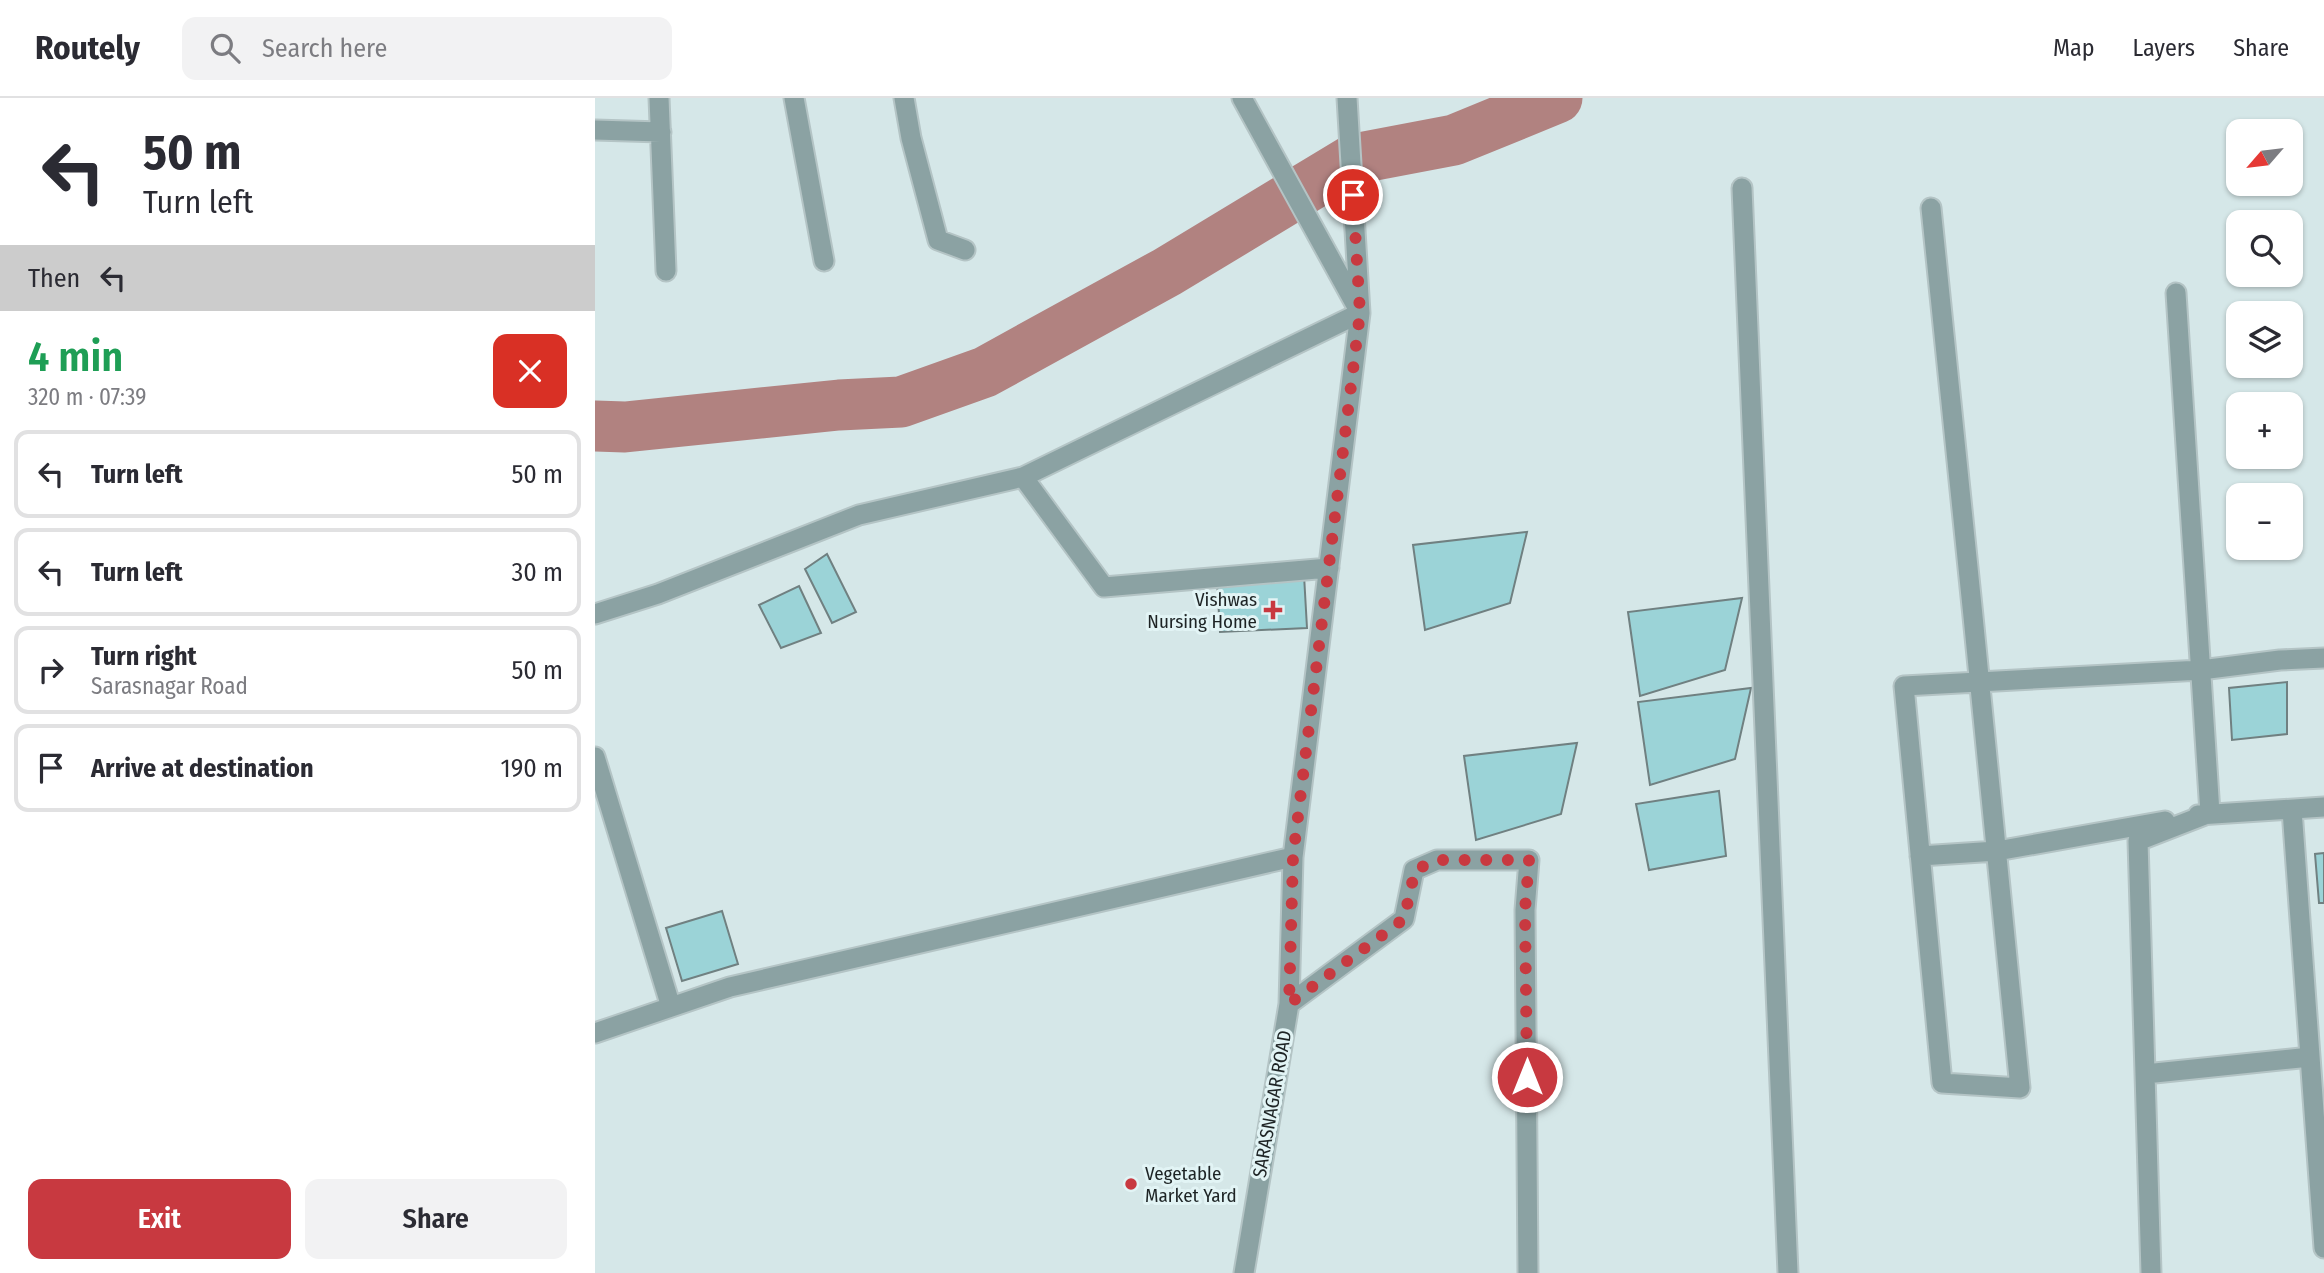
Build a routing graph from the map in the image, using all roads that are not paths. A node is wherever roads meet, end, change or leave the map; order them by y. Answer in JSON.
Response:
{"nodes":[{"id":1,"x":659,"y":98,"type":"edge"},
{"id":2,"x":794,"y":98,"type":"edge"},
{"id":3,"x":904,"y":98,"type":"edge"},
{"id":4,"x":1242,"y":98,"type":"edge"},
{"id":5,"x":1347,"y":98,"type":"edge"},
{"id":6,"x":595,"y":130,"type":"edge"},
{"id":7,"x":661,"y":132,"type":"junction"},
{"id":8,"x":1742,"y":188,"type":"dead end"},
{"id":9,"x":1931,"y":208,"type":"dead end"},
{"id":10,"x":965,"y":250,"type":"dead end"},
{"id":11,"x":824,"y":261,"type":"dead end"},
{"id":12,"x":666,"y":271,"type":"dead end"},
{"id":13,"x":2176,"y":293,"type":"dead end"},
{"id":14,"x":1360,"y":313,"type":"junction"},
{"id":15,"x":1023,"y":477,"type":"junction"},
{"id":16,"x":1329,"y":568,"type":"junction"},
{"id":17,"x":595,"y":614,"type":"edge"},
{"id":18,"x":2324,"y":658,"type":"edge"},
{"id":19,"x":2201,"y":670,"type":"junction"},
{"id":20,"x":1980,"y":682,"type":"junction"},
{"id":21,"x":595,"y":757,"type":"edge"},
{"id":22,"x":2324,"y":807,"type":"edge"},
{"id":23,"x":2292,"y":810,"type":"junction"},
{"id":24,"x":2210,"y":813,"type":"junction"},
{"id":25,"x":1997,"y":851,"type":"junction"},
{"id":26,"x":1920,"y":856,"type":"junction"},
{"id":27,"x":1293,"y":857,"type":"junction"},
{"id":28,"x":1289,"y":1004,"type":"junction"},
{"id":29,"x":671,"y":1007,"type":"junction"},
{"id":30,"x":595,"y":1033,"type":"edge"},
{"id":31,"x":2310,"y":1057,"type":"junction"},
{"id":32,"x":2145,"y":1074,"type":"junction"},
{"id":33,"x":2324,"y":1248,"type":"edge"},
{"id":34,"x":1244,"y":1273,"type":"edge"},
{"id":35,"x":1528,"y":1273,"type":"edge"},
{"id":36,"x":1788,"y":1273,"type":"edge"},
{"id":37,"x":2151,"y":1273,"type":"edge"}],
"edges":[{"from":1,"to":7,"type":"street"},
{"from":2,"to":11,"type":"street"},
{"from":3,"to":10,"type":"street"},
{"from":4,"to":14,"type":"street"},
{"from":5,"to":14,"type":"street","name":"SARASNAGAR ROAD"},
{"from":6,"to":7,"type":"street"},
{"from":7,"to":12,"type":"street"},
{"from":8,"to":36,"type":"street"},
{"from":9,"to":20,"type":"street"},
{"from":13,"to":19,"type":"street"},
{"from":14,"to":15,"type":"street"},
{"from":14,"to":16,"type":"street","name":"SARASNAGAR ROAD"},
{"from":15,"to":16,"type":"street"},
{"from":15,"to":17,"type":"street"},
{"from":16,"to":27,"type":"street","name":"SARASNAGAR ROAD"},
{"from":18,"to":19,"type":"street"},
{"from":19,"to":20,"type":"street"},
{"from":19,"to":24,"type":"street"},
{"from":20,"to":25,"type":"street"},
{"from":20,"to":26,"type":"street"},
{"from":21,"to":29,"type":"street"},
{"from":22,"to":23,"type":"street"},
{"from":23,"to":24,"type":"street"},
{"from":23,"to":31,"type":"street"},
{"from":24,"to":25,"type":"street"},
{"from":24,"to":32,"type":"street"},
{"from":25,"to":26,"type":"street"},
{"from":25,"to":26,"type":"street"},
{"from":27,"to":28,"type":"street","name":"SARASNAGAR ROAD"},
{"from":27,"to":29,"type":"street"},
{"from":28,"to":34,"type":"street","name":"SARASNAGAR ROAD"},
{"from":28,"to":35,"type":"street"},
{"from":29,"to":30,"type":"street"},
{"from":31,"to":32,"type":"street"},
{"from":31,"to":33,"type":"street"},
{"from":32,"to":37,"type":"street"}]}
